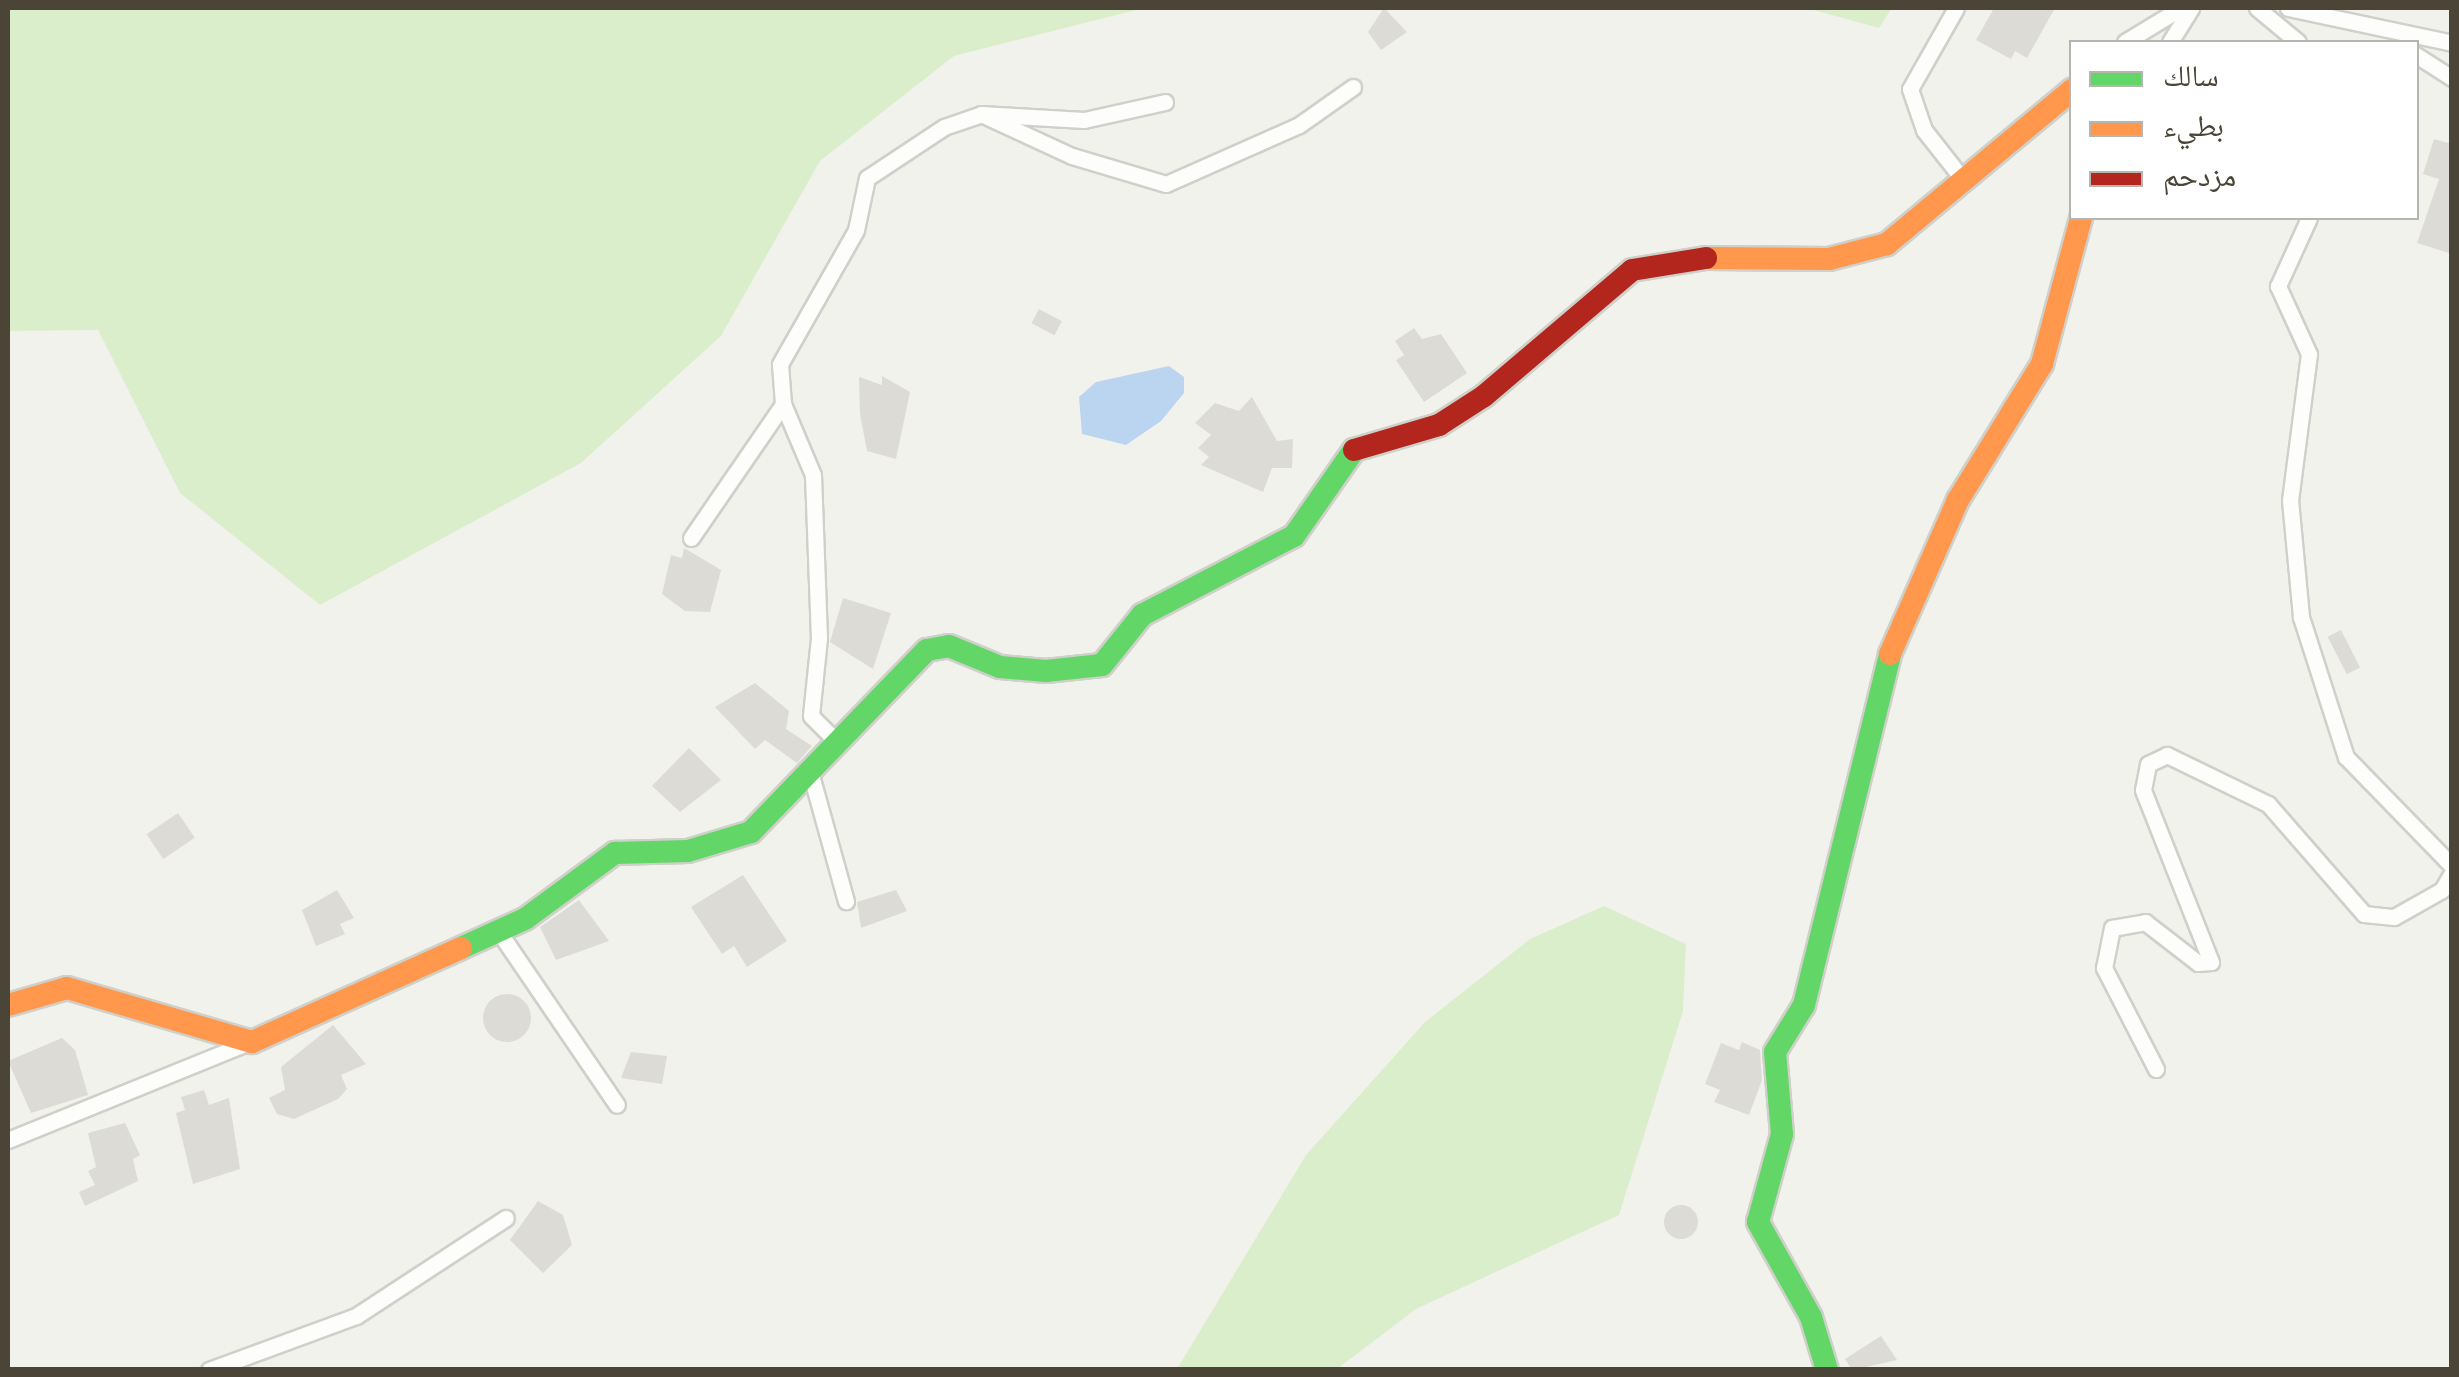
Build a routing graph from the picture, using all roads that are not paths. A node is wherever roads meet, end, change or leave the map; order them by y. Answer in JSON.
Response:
{"nodes":[{"id":1,"x":1956,"y":8,"type":"edge"},
{"id":2,"x":2181,"y":8,"type":"edge"},
{"id":3,"x":2191,"y":8,"type":"edge"},
{"id":4,"x":2257,"y":8,"type":"edge"},
{"id":5,"x":2288,"y":8,"type":"edge"},
{"id":6,"x":2394,"y":38,"type":"edge"},
{"id":7,"x":2128,"y":40,"type":"edge"},
{"id":8,"x":2171,"y":40,"type":"edge"},
{"id":9,"x":2296,"y":40,"type":"edge"},
{"id":10,"x":2419,"y":40,"type":"edge"},
{"id":11,"x":2452,"y":43,"type":"edge"},
{"id":12,"x":2419,"y":57,"type":"edge"},
{"id":13,"x":2452,"y":78,"type":"edge"},
{"id":14,"x":1353,"y":88,"type":"dead end"},
{"id":15,"x":2069,"y":92,"type":"edge"},
{"id":16,"x":1166,"y":102,"type":"dead end"},
{"id":17,"x":981,"y":114,"type":"junction"},
{"id":18,"x":1962,"y":177,"type":"junction"},
{"id":19,"x":2080,"y":220,"type":"edge"},
{"id":20,"x":2309,"y":220,"type":"edge"},
{"id":21,"x":783,"y":404,"type":"junction"},
{"id":22,"x":691,"y":538,"type":"dead end"},
{"id":23,"x":838,"y":744,"type":"junction"},
{"id":24,"x":811,"y":775,"type":"junction"},
{"id":25,"x":2452,"y":869,"type":"edge"},
{"id":26,"x":846,"y":901,"type":"dead end"},
{"id":27,"x":498,"y":932,"type":"junction"},
{"id":28,"x":8,"y":1005,"type":"edge"},
{"id":29,"x":252,"y":1042,"type":"junction"},
{"id":30,"x":2156,"y":1069,"type":"dead end"},
{"id":31,"x":617,"y":1105,"type":"dead end"},
{"id":32,"x":8,"y":1140,"type":"edge"},
{"id":33,"x":506,"y":1218,"type":"dead end"},
{"id":34,"x":209,"y":1370,"type":"edge"},
{"id":35,"x":1827,"y":1370,"type":"edge"}],
"edges":[{"from":1,"to":18,"type":"street"},
{"from":2,"to":7,"type":"street"},
{"from":3,"to":8,"type":"street"},
{"from":4,"to":9,"type":"street"},
{"from":5,"to":6,"type":"street"},
{"from":10,"to":11,"type":"street"},
{"from":12,"to":13,"type":"street"},
{"from":14,"to":17,"type":"street"},
{"from":15,"to":18,"type":"street"},
{"from":16,"to":17,"type":"street"},
{"from":17,"to":21,"type":"street"},
{"from":18,"to":23,"type":"street"},
{"from":19,"to":35,"type":"street"},
{"from":20,"to":25,"type":"street"},
{"from":21,"to":22,"type":"street"},
{"from":21,"to":23,"type":"street"},
{"from":23,"to":24,"type":"street"},
{"from":24,"to":26,"type":"street"},
{"from":24,"to":27,"type":"street"},
{"from":25,"to":30,"type":"street"},
{"from":27,"to":29,"type":"street"},
{"from":27,"to":31,"type":"street"},
{"from":28,"to":29,"type":"street"},
{"from":29,"to":32,"type":"street"},
{"from":33,"to":34,"type":"street"}]}
